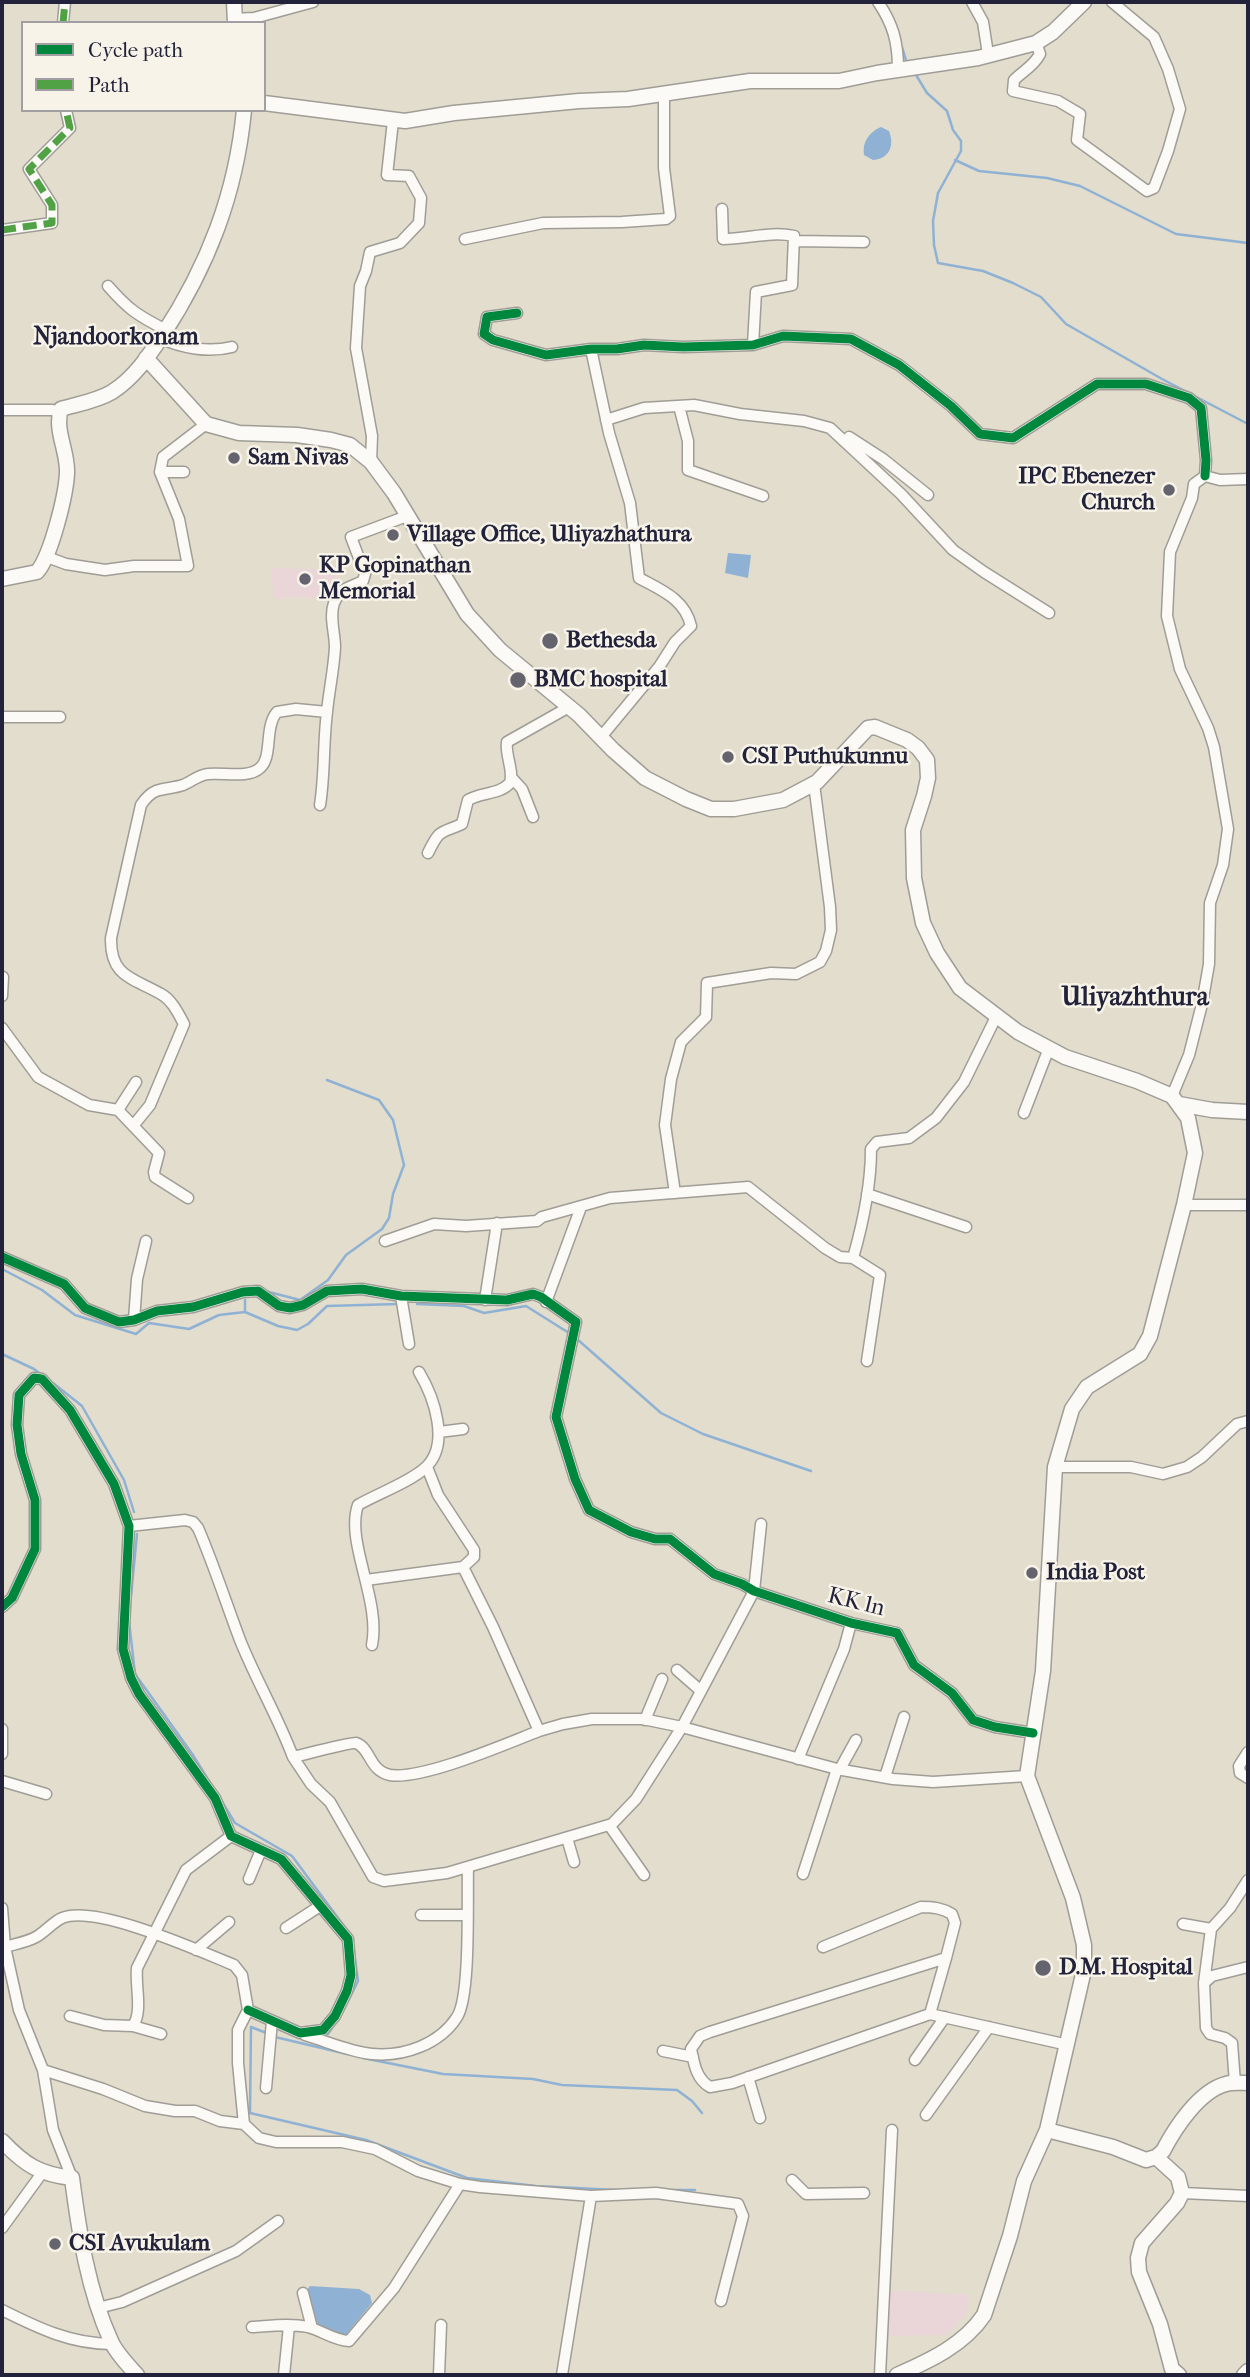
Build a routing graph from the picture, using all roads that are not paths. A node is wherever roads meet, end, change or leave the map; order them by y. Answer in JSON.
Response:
{"nodes":[{"id":1,"x":65,"y":2,"type":"edge"},
{"id":2,"x":234,"y":2,"type":"edge"},
{"id":3,"x":313,"y":2,"type":"edge"},
{"id":4,"x":878,"y":2,"type":"edge"},
{"id":5,"x":972,"y":2,"type":"edge"},
{"id":6,"x":1084,"y":2,"type":"edge"},
{"id":7,"x":1112,"y":2,"type":"edge"},
{"id":8,"x":63,"y":21,"type":"edge"},
{"id":9,"x":234,"y":21,"type":"edge"},
{"id":10,"x":1036,"y":43,"type":"junction"},
{"id":11,"x":988,"y":54,"type":"junction"},
{"id":12,"x":898,"y":69,"type":"junction"},
{"id":13,"x":664,"y":93,"type":"junction"},
{"id":14,"x":266,"y":103,"type":"edge"},
{"id":15,"x":66,"y":112,"type":"edge"},
{"id":16,"x":244,"y":112,"type":"edge"},
{"id":17,"x":393,"y":121,"type":"junction"},
{"id":18,"x":722,"y":209,"type":"dead end"},
{"id":19,"x":2,"y":230,"type":"edge"},
{"id":20,"x":466,"y":239,"type":"dead end"},
{"id":21,"x":794,"y":241,"type":"junction"},
{"id":22,"x":864,"y":242,"type":"dead end"},
{"id":23,"x":108,"y":286,"type":"dead end"},
{"id":24,"x":517,"y":313,"type":"dead end"},
{"id":25,"x":163,"y":334,"type":"junction"},
{"id":26,"x":753,"y":345,"type":"junction"},
{"id":27,"x":232,"y":347,"type":"dead end"},
{"id":28,"x":591,"y":349,"type":"junction"},
{"id":29,"x":146,"y":358,"type":"junction"},
{"id":30,"x":679,"y":406,"type":"junction"},
{"id":31,"x":2,"y":410,"type":"edge"},
{"id":32,"x":60,"y":413,"type":"junction"},
{"id":33,"x":606,"y":420,"type":"junction"},
{"id":34,"x":206,"y":424,"type":"junction"},
{"id":35,"x":830,"y":428,"type":"junction"},
{"id":36,"x":371,"y":462,"type":"junction"},
{"id":37,"x":160,"y":472,"type":"junction"},
{"id":38,"x":184,"y":472,"type":"dead end"},
{"id":39,"x":1205,"y":476,"type":"junction"},
{"id":40,"x":1248,"y":479,"type":"edge"},
{"id":41,"x":929,"y":495,"type":"dead end"},
{"id":42,"x":763,"y":496,"type":"dead end"},
{"id":43,"x":407,"y":516,"type":"junction"},
{"id":44,"x":47,"y":557,"type":"junction"},
{"id":45,"x":2,"y":579,"type":"edge"},
{"id":46,"x":1049,"y":612,"type":"dead end"},
{"id":47,"x":569,"y":706,"type":"junction"},
{"id":48,"x":327,"y":712,"type":"junction"},
{"id":49,"x":2,"y":717,"type":"edge"},
{"id":50,"x":60,"y":717,"type":"dead end"},
{"id":51,"x":601,"y":737,"type":"junction"},
{"id":52,"x":512,"y":778,"type":"junction"},
{"id":53,"x":814,"y":784,"type":"junction"},
{"id":54,"x":320,"y":805,"type":"dead end"},
{"id":55,"x":533,"y":817,"type":"dead end"},
{"id":56,"x":428,"y":853,"type":"dead end"},
{"id":57,"x":3,"y":977,"type":"edge"},
{"id":58,"x":2,"y":996,"type":"edge"},
{"id":59,"x":996,"y":1017,"type":"junction"},
{"id":60,"x":2,"y":1028,"type":"edge"},
{"id":61,"x":1049,"y":1048,"type":"junction"},
{"id":62,"x":136,"y":1082,"type":"dead end"},
{"id":63,"x":1176,"y":1100,"type":"junction"},
{"id":64,"x":118,"y":1110,"type":"junction"},
{"id":65,"x":1248,"y":1112,"type":"edge"},
{"id":66,"x":1024,"y":1113,"type":"dead end"},
{"id":67,"x":134,"y":1126,"type":"junction"},
{"id":68,"x":675,"y":1193,"type":"junction"},
{"id":69,"x":867,"y":1194,"type":"junction"},
{"id":70,"x":188,"y":1198,"type":"dead end"},
{"id":71,"x":1184,"y":1205,"type":"junction"},
{"id":72,"x":1248,"y":1205,"type":"edge"},
{"id":73,"x":582,"y":1206,"type":"junction"},
{"id":74,"x":497,"y":1223,"type":"junction"},
{"id":75,"x":966,"y":1227,"type":"dead end"},
{"id":76,"x":146,"y":1241,"type":"dead end"},
{"id":77,"x":385,"y":1241,"type":"dead end"},
{"id":78,"x":2,"y":1257,"type":"edge"},
{"id":79,"x":853,"y":1258,"type":"junction"},
{"id":80,"x":401,"y":1296,"type":"junction"},
{"id":81,"x":485,"y":1300,"type":"junction"},
{"id":82,"x":546,"y":1302,"type":"junction"},
{"id":83,"x":134,"y":1320,"type":"junction"},
{"id":84,"x":409,"y":1344,"type":"dead end"},
{"id":85,"x":867,"y":1361,"type":"dead end"},
{"id":86,"x":419,"y":1372,"type":"dead end"},
{"id":87,"x":1248,"y":1421,"type":"edge"},
{"id":88,"x":463,"y":1429,"type":"dead end"},
{"id":89,"x":439,"y":1432,"type":"junction"},
{"id":90,"x":427,"y":1467,"type":"junction"},
{"id":91,"x":1055,"y":1467,"type":"junction"},
{"id":92,"x":761,"y":1524,"type":"dead end"},
{"id":93,"x":129,"y":1526,"type":"junction"},
{"id":94,"x":463,"y":1567,"type":"junction"},
{"id":95,"x":366,"y":1580,"type":"junction"},
{"id":96,"x":754,"y":1591,"type":"junction"},
{"id":97,"x":2,"y":1607,"type":"edge"},
{"id":98,"x":850,"y":1623,"type":"junction"},
{"id":99,"x":372,"y":1645,"type":"dead end"},
{"id":100,"x":677,"y":1670,"type":"dead end"},
{"id":101,"x":662,"y":1679,"type":"dead end"},
{"id":102,"x":701,"y":1691,"type":"junction"},
{"id":103,"x":904,"y":1717,"type":"dead end"},
{"id":104,"x":645,"y":1720,"type":"junction"},
{"id":105,"x":682,"y":1727,"type":"junction"},
{"id":106,"x":2,"y":1729,"type":"edge"},
{"id":107,"x":539,"y":1731,"type":"junction"},
{"id":108,"x":1033,"y":1733,"type":"junction"},
{"id":109,"x":856,"y":1740,"type":"dead end"},
{"id":110,"x":1248,"y":1752,"type":"edge"},
{"id":111,"x":2,"y":1754,"type":"edge"},
{"id":112,"x":293,"y":1757,"type":"junction"},
{"id":113,"x":798,"y":1759,"type":"junction"},
{"id":114,"x":838,"y":1769,"type":"junction"},
{"id":115,"x":1027,"y":1776,"type":"junction"},
{"id":116,"x":885,"y":1777,"type":"junction"},
{"id":117,"x":1248,"y":1778,"type":"edge"},
{"id":118,"x":2,"y":1781,"type":"edge"},
{"id":119,"x":46,"y":1794,"type":"dead end"},
{"id":120,"x":609,"y":1825,"type":"junction"},
{"id":121,"x":231,"y":1836,"type":"junction"},
{"id":122,"x":567,"y":1838,"type":"junction"},
{"id":123,"x":261,"y":1850,"type":"junction"},
{"id":124,"x":574,"y":1862,"type":"dead end"},
{"id":125,"x":468,"y":1867,"type":"junction"},
{"id":126,"x":803,"y":1874,"type":"dead end"},
{"id":127,"x":644,"y":1875,"type":"dead end"},
{"id":128,"x":249,"y":1879,"type":"dead end"},
{"id":129,"x":1248,"y":1880,"type":"edge"},
{"id":130,"x":320,"y":1906,"type":"junction"},
{"id":131,"x":2,"y":1908,"type":"edge"},
{"id":132,"x":466,"y":1915,"type":"junction"},
{"id":133,"x":421,"y":1916,"type":"dead end"},
{"id":134,"x":229,"y":1922,"type":"dead end"},
{"id":135,"x":1183,"y":1924,"type":"dead end"},
{"id":136,"x":286,"y":1928,"type":"dead end"},
{"id":137,"x":1211,"y":1929,"type":"junction"},
{"id":138,"x":154,"y":1933,"type":"junction"},
{"id":139,"x":5,"y":1947,"type":"junction"},
{"id":140,"x":823,"y":1947,"type":"dead end"},
{"id":141,"x":197,"y":1950,"type":"junction"},
{"id":142,"x":946,"y":1958,"type":"junction"},
{"id":143,"x":1248,"y":1967,"type":"edge"},
{"id":144,"x":1204,"y":1983,"type":"junction"},
{"id":145,"x":248,"y":2010,"type":"junction"},
{"id":146,"x":930,"y":2014,"type":"junction"},
{"id":147,"x":70,"y":2016,"type":"dead end"},
{"id":148,"x":945,"y":2017,"type":"junction"},
{"id":149,"x":272,"y":2021,"type":"junction"},
{"id":150,"x":133,"y":2026,"type":"junction"},
{"id":151,"x":989,"y":2027,"type":"junction"},
{"id":152,"x":300,"y":2033,"type":"junction"},
{"id":153,"x":161,"y":2034,"type":"dead end"},
{"id":154,"x":1068,"y":2045,"type":"junction"},
{"id":155,"x":663,"y":2051,"type":"dead end"},
{"id":156,"x":692,"y":2057,"type":"junction"},
{"id":157,"x":915,"y":2060,"type":"dead end"},
{"id":158,"x":43,"y":2070,"type":"junction"},
{"id":159,"x":748,"y":2077,"type":"junction"},
{"id":160,"x":1241,"y":2083,"type":"edge"},
{"id":161,"x":266,"y":2088,"type":"dead end"},
{"id":162,"x":926,"y":2115,"type":"dead end"},
{"id":163,"x":760,"y":2118,"type":"dead end"},
{"id":164,"x":244,"y":2124,"type":"junction"},
{"id":165,"x":892,"y":2130,"type":"dead end"},
{"id":166,"x":1047,"y":2130,"type":"junction"},
{"id":167,"x":2,"y":2141,"type":"edge"},
{"id":168,"x":1156,"y":2157,"type":"junction"},
{"id":169,"x":42,"y":2173,"type":"junction"},
{"id":170,"x":72,"y":2178,"type":"junction"},
{"id":171,"x":792,"y":2180,"type":"dead end"},
{"id":172,"x":460,"y":2184,"type":"junction"},
{"id":173,"x":864,"y":2193,"type":"dead end"},
{"id":174,"x":1182,"y":2193,"type":"junction"},
{"id":175,"x":591,"y":2196,"type":"junction"},
{"id":176,"x":1248,"y":2196,"type":"edge"},
{"id":177,"x":278,"y":2221,"type":"dead end"},
{"id":178,"x":2,"y":2228,"type":"edge"},
{"id":179,"x":303,"y":2293,"type":"dead end"},
{"id":180,"x":721,"y":2301,"type":"dead end"},
{"id":181,"x":98,"y":2308,"type":"junction"},
{"id":182,"x":2,"y":2310,"type":"edge"},
{"id":183,"x":440,"y":2325,"type":"dead end"},
{"id":184,"x":289,"y":2326,"type":"junction"},
{"id":185,"x":252,"y":2327,"type":"dead end"},
{"id":186,"x":312,"y":2328,"type":"junction"},
{"id":187,"x":112,"y":2344,"type":"junction"},
{"id":188,"x":1248,"y":2371,"type":"edge"},
{"id":189,"x":137,"y":2375,"type":"edge"},
{"id":190,"x":284,"y":2375,"type":"edge"},
{"id":191,"x":439,"y":2375,"type":"edge"},
{"id":192,"x":562,"y":2375,"type":"edge"},
{"id":193,"x":880,"y":2375,"type":"edge"},
{"id":194,"x":897,"y":2375,"type":"edge"},
{"id":195,"x":1179,"y":2375,"type":"edge"},
{"id":196,"x":1244,"y":2375,"type":"edge"}],
"edges":[{"from":1,"to":8,"type":"street"},
{"from":2,"to":9,"type":"main road"},
{"from":3,"to":9,"type":"street"},
{"from":4,"to":12,"type":"street"},
{"from":5,"to":11,"type":"street"},
{"from":6,"to":10,"type":"main road"},
{"from":7,"to":10,"type":"street"},
{"from":10,"to":11,"type":"main road"},
{"from":11,"to":12,"type":"main road"},
{"from":12,"to":13,"type":"main road"},
{"from":13,"to":17,"type":"main road"},
{"from":13,"to":20,"type":"street"},
{"from":14,"to":17,"type":"main road"},
{"from":15,"to":19,"type":"street"},
{"from":16,"to":25,"type":"main road"},
{"from":17,"to":36,"type":"street"},
{"from":18,"to":21,"type":"street"},
{"from":21,"to":22,"type":"street"},
{"from":21,"to":26,"type":"street"},
{"from":23,"to":25,"type":"street"},
{"from":24,"to":28,"type":"street"},
{"from":25,"to":27,"type":"street"},
{"from":25,"to":29,"type":"main road"},
{"from":26,"to":28,"type":"street"},
{"from":26,"to":39,"type":"street"},
{"from":28,"to":33,"type":"street"},
{"from":29,"to":32,"type":"main road"},
{"from":29,"to":34,"type":"main road"},
{"from":30,"to":33,"type":"street"},
{"from":30,"to":35,"type":"street"},
{"from":30,"to":42,"type":"street"},
{"from":31,"to":32,"type":"street"},
{"from":32,"to":44,"type":"main road"},
{"from":33,"to":51,"type":"street"},
{"from":34,"to":36,"type":"main road"},
{"from":34,"to":37,"type":"street"},
{"from":35,"to":41,"type":"street"},
{"from":35,"to":46,"type":"street"},
{"from":36,"to":43,"type":"main road"},
{"from":37,"to":38,"type":"street"},
{"from":37,"to":44,"type":"street"},
{"from":39,"to":40,"type":"street"},
{"from":39,"to":63,"type":"street"},
{"from":43,"to":47,"type":"main road"},
{"from":43,"to":48,"type":"street"},
{"from":44,"to":45,"type":"main road"},
{"from":47,"to":51,"type":"main road"},
{"from":47,"to":52,"type":"street"},
{"from":48,"to":54,"type":"street"},
{"from":48,"to":67,"type":"street"},
{"from":49,"to":50,"type":"street"},
{"from":51,"to":53,"type":"main road"},
{"from":52,"to":55,"type":"street"},
{"from":52,"to":56,"type":"street"},
{"from":53,"to":59,"type":"main road"},
{"from":53,"to":68,"type":"street"},
{"from":57,"to":58,"type":"street"},
{"from":59,"to":61,"type":"main road"},
{"from":59,"to":69,"type":"street"},
{"from":60,"to":64,"type":"street"},
{"from":61,"to":63,"type":"main road"},
{"from":61,"to":66,"type":"street"},
{"from":62,"to":64,"type":"street"},
{"from":63,"to":65,"type":"main road"},
{"from":63,"to":71,"type":"main road"},
{"from":64,"to":67,"type":"street"},
{"from":67,"to":70,"type":"street"},
{"from":68,"to":73,"type":"street"},
{"from":68,"to":79,"type":"street"},
{"from":69,"to":75,"type":"street"},
{"from":69,"to":79,"type":"street"},
{"from":71,"to":72,"type":"street"},
{"from":71,"to":91,"type":"main road"},
{"from":73,"to":74,"type":"street"},
{"from":73,"to":82,"type":"street"},
{"from":74,"to":77,"type":"street"},
{"from":74,"to":81,"type":"street"},
{"from":76,"to":83,"type":"street"},
{"from":78,"to":83,"type":"street"},
{"from":79,"to":85,"type":"street"},
{"from":80,"to":81,"type":"street"},
{"from":80,"to":83,"type":"street"},
{"from":80,"to":84,"type":"street"},
{"from":81,"to":82,"type":"street"},
{"from":82,"to":96,"type":"street","name":"KK ln"},
{"from":86,"to":89,"type":"street"},
{"from":87,"to":91,"type":"street"},
{"from":88,"to":89,"type":"street"},
{"from":89,"to":90,"type":"street"},
{"from":90,"to":94,"type":"street"},
{"from":90,"to":95,"type":"street"},
{"from":91,"to":108,"type":"main road"},
{"from":92,"to":96,"type":"street"},
{"from":93,"to":97,"type":"street"},
{"from":93,"to":112,"type":"street"},
{"from":93,"to":121,"type":"street"},
{"from":94,"to":95,"type":"street"},
{"from":94,"to":107,"type":"street"},
{"from":95,"to":99,"type":"street"},
{"from":96,"to":98,"type":"street","name":"KK ln"},
{"from":96,"to":102,"type":"street"},
{"from":98,"to":108,"type":"street","name":"KK ln"},
{"from":98,"to":113,"type":"street"},
{"from":100,"to":102,"type":"street"},
{"from":101,"to":104,"type":"street"},
{"from":102,"to":105,"type":"street"},
{"from":103,"to":116,"type":"street"},
{"from":104,"to":105,"type":"street"},
{"from":104,"to":107,"type":"street"},
{"from":105,"to":113,"type":"street"},
{"from":105,"to":120,"type":"street"},
{"from":106,"to":111,"type":"street"},
{"from":107,"to":112,"type":"street"},
{"from":108,"to":115,"type":"main road"},
{"from":109,"to":114,"type":"street"},
{"from":110,"to":117,"type":"street"},
{"from":112,"to":125,"type":"street"},
{"from":113,"to":114,"type":"street"},
{"from":114,"to":116,"type":"street"},
{"from":114,"to":126,"type":"street"},
{"from":115,"to":116,"type":"street"},
{"from":115,"to":154,"type":"main road"},
{"from":118,"to":119,"type":"street"},
{"from":120,"to":122,"type":"street"},
{"from":120,"to":127,"type":"street"},
{"from":121,"to":123,"type":"street"},
{"from":121,"to":138,"type":"street"},
{"from":122,"to":124,"type":"street"},
{"from":122,"to":125,"type":"street"},
{"from":123,"to":128,"type":"street"},
{"from":123,"to":130,"type":"street"},
{"from":125,"to":132,"type":"street"},
{"from":129,"to":137,"type":"street"},
{"from":130,"to":136,"type":"street"},
{"from":130,"to":152,"type":"street"},
{"from":131,"to":139,"type":"street"},
{"from":132,"to":133,"type":"street"},
{"from":132,"to":152,"type":"street"},
{"from":134,"to":141,"type":"street"},
{"from":135,"to":137,"type":"street"},
{"from":137,"to":144,"type":"street"},
{"from":138,"to":139,"type":"street"},
{"from":138,"to":141,"type":"street"},
{"from":138,"to":150,"type":"street"},
{"from":139,"to":158,"type":"street"},
{"from":140,"to":142,"type":"street"},
{"from":141,"to":145,"type":"street"},
{"from":142,"to":146,"type":"street"},
{"from":142,"to":156,"type":"street"},
{"from":143,"to":144,"type":"street"},
{"from":144,"to":160,"type":"street"},
{"from":145,"to":149,"type":"street"},
{"from":145,"to":164,"type":"street"},
{"from":146,"to":148,"type":"street"},
{"from":146,"to":159,"type":"street"},
{"from":147,"to":150,"type":"street"},
{"from":148,"to":151,"type":"street"},
{"from":148,"to":157,"type":"street"},
{"from":149,"to":152,"type":"street"},
{"from":149,"to":161,"type":"street"},
{"from":150,"to":153,"type":"street"},
{"from":151,"to":154,"type":"street"},
{"from":151,"to":162,"type":"street"},
{"from":154,"to":166,"type":"main road"},
{"from":155,"to":156,"type":"street"},
{"from":156,"to":159,"type":"street"},
{"from":158,"to":164,"type":"street"},
{"from":158,"to":170,"type":"street"},
{"from":159,"to":163,"type":"street"},
{"from":160,"to":168,"type":"main road"},
{"from":164,"to":172,"type":"street"},
{"from":165,"to":193,"type":"street"},
{"from":166,"to":168,"type":"main road"},
{"from":166,"to":194,"type":"main road"},
{"from":167,"to":169,"type":"main road"},
{"from":168,"to":174,"type":"main road"},
{"from":169,"to":170,"type":"main road"},
{"from":169,"to":178,"type":"street"},
{"from":170,"to":181,"type":"main road"},
{"from":171,"to":173,"type":"street"},
{"from":172,"to":175,"type":"street"},
{"from":172,"to":186,"type":"street"},
{"from":174,"to":176,"type":"street"},
{"from":174,"to":195,"type":"main road"},
{"from":175,"to":180,"type":"street"},
{"from":175,"to":192,"type":"street"},
{"from":177,"to":181,"type":"street"},
{"from":179,"to":186,"type":"street"},
{"from":181,"to":187,"type":"main road"},
{"from":182,"to":187,"type":"street"},
{"from":183,"to":191,"type":"street"},
{"from":184,"to":185,"type":"street"},
{"from":184,"to":186,"type":"street"},
{"from":184,"to":190,"type":"street"},
{"from":187,"to":189,"type":"main road"},
{"from":188,"to":196,"type":"main road"}]}
